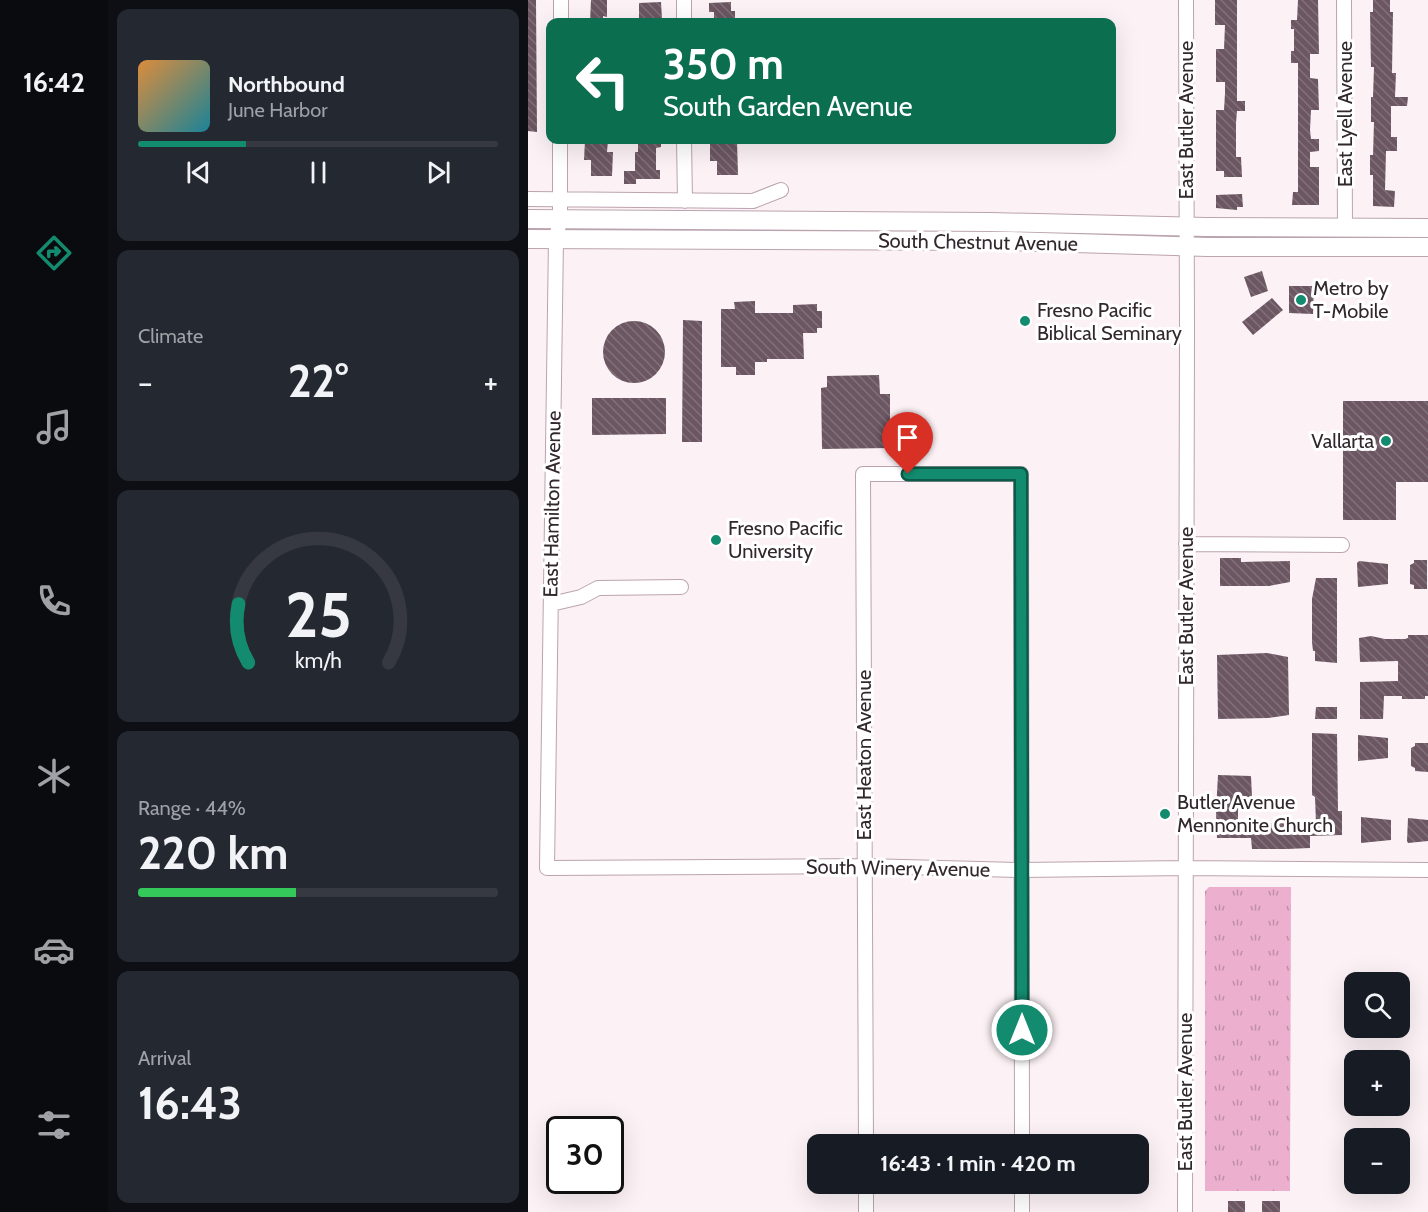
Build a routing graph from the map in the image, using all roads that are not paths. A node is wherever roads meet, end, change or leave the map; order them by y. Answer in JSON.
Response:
{"nodes":[{"id":1,"x":561,"y":0,"type":"edge"},
{"id":2,"x":684,"y":0,"type":"edge"},
{"id":3,"x":1186,"y":0,"type":"edge"},
{"id":4,"x":1344,"y":0,"type":"edge"},
{"id":5,"x":561,"y":18,"type":"edge"},
{"id":6,"x":684,"y":18,"type":"edge"},
{"id":7,"x":560,"y":144,"type":"edge"},
{"id":8,"x":684,"y":144,"type":"edge"},
{"id":9,"x":782,"y":190,"type":"dead end"},
{"id":10,"x":528,"y":200,"type":"edge"},
{"id":11,"x":559,"y":200,"type":"junction"},
{"id":12,"x":685,"y":201,"type":"junction"},
{"id":13,"x":528,"y":219,"type":"edge"},
{"id":14,"x":560,"y":219,"type":"junction"},
{"id":15,"x":1187,"y":227,"type":"junction"},
{"id":16,"x":1346,"y":228,"type":"junction"},
{"id":17,"x":1428,"y":228,"type":"edge"},
{"id":18,"x":528,"y":239,"type":"edge"},
{"id":19,"x":556,"y":239,"type":"junction"},
{"id":20,"x":1187,"y":246,"type":"junction"},
{"id":21,"x":1428,"y":247,"type":"edge"},
{"id":22,"x":1186,"y":544,"type":"junction"},
{"id":23,"x":1342,"y":545,"type":"dead end"},
{"id":24,"x":681,"y":587,"type":"dead end"},
{"id":25,"x":551,"y":604,"type":"junction"},
{"id":26,"x":865,"y":866,"type":"junction"},
{"id":27,"x":548,"y":868,"type":"joint"},
{"id":28,"x":1186,"y":868,"type":"junction"},
{"id":29,"x":1021,"y":870,"type":"junction"},
{"id":30,"x":1428,"y":870,"type":"edge"},
{"id":31,"x":866,"y":1134,"type":"edge"},
{"id":32,"x":1022,"y":1134,"type":"edge"},
{"id":33,"x":866,"y":1194,"type":"edge"},
{"id":34,"x":1022,"y":1194,"type":"edge"},
{"id":35,"x":866,"y":1212,"type":"edge"},
{"id":36,"x":1022,"y":1212,"type":"edge"},
{"id":37,"x":1185,"y":1212,"type":"edge"}],
"edges":[{"from":1,"to":5,"type":"street"},
{"from":2,"to":6,"type":"street"},
{"from":3,"to":15,"type":"street","name":"East Butler Avenue"},
{"from":4,"to":16,"type":"street","name":"East Lyell Avenue"},
{"from":7,"to":11,"type":"street","name":"East Hamilton Avenue"},
{"from":8,"to":12,"type":"street"},
{"from":9,"to":12,"type":"street"},
{"from":10,"to":11,"type":"street"},
{"from":11,"to":12,"type":"street"},
{"from":11,"to":14,"type":"street","name":"East Hamilton Avenue"},
{"from":13,"to":14,"type":"main road","name":"South Chestnut Avenue"},
{"from":14,"to":15,"type":"main road","name":"South Chestnut Avenue"},
{"from":14,"to":19,"type":"street","name":"East Hamilton Avenue"},
{"from":15,"to":16,"type":"main road","name":"South Chestnut Avenue"},
{"from":15,"to":20,"type":"street","name":"East Butler Avenue"},
{"from":16,"to":17,"type":"main road","name":"South Chestnut Avenue"},
{"from":18,"to":19,"type":"main road","name":"South Chestnut Avenue"},
{"from":19,"to":20,"type":"main road","name":"South Chestnut Avenue"},
{"from":19,"to":25,"type":"street","name":"East Hamilton Avenue"},
{"from":20,"to":21,"type":"main road","name":"South Chestnut Avenue"},
{"from":20,"to":22,"type":"street","name":"East Butler Avenue"},
{"from":22,"to":23,"type":"street"},
{"from":22,"to":28,"type":"street","name":"East Butler Avenue"},
{"from":24,"to":25,"type":"street"},
{"from":25,"to":27,"type":"street","name":"East Hamilton Avenue"},
{"from":26,"to":27,"type":"street","name":"South Winery Avenue"},
{"from":26,"to":29,"type":"street","name":"South Winery Avenue"},
{"from":26,"to":29,"type":"street","name":"East Heaton Avenue"},
{"from":26,"to":31,"type":"street","name":"East Heaton Avenue"},
{"from":28,"to":29,"type":"street","name":"South Winery Avenue"},
{"from":28,"to":30,"type":"street","name":"South Winery Avenue"},
{"from":28,"to":37,"type":"street","name":"East Butler Avenue"},
{"from":29,"to":32,"type":"street"},
{"from":33,"to":35,"type":"street"},
{"from":34,"to":36,"type":"street"}]}
